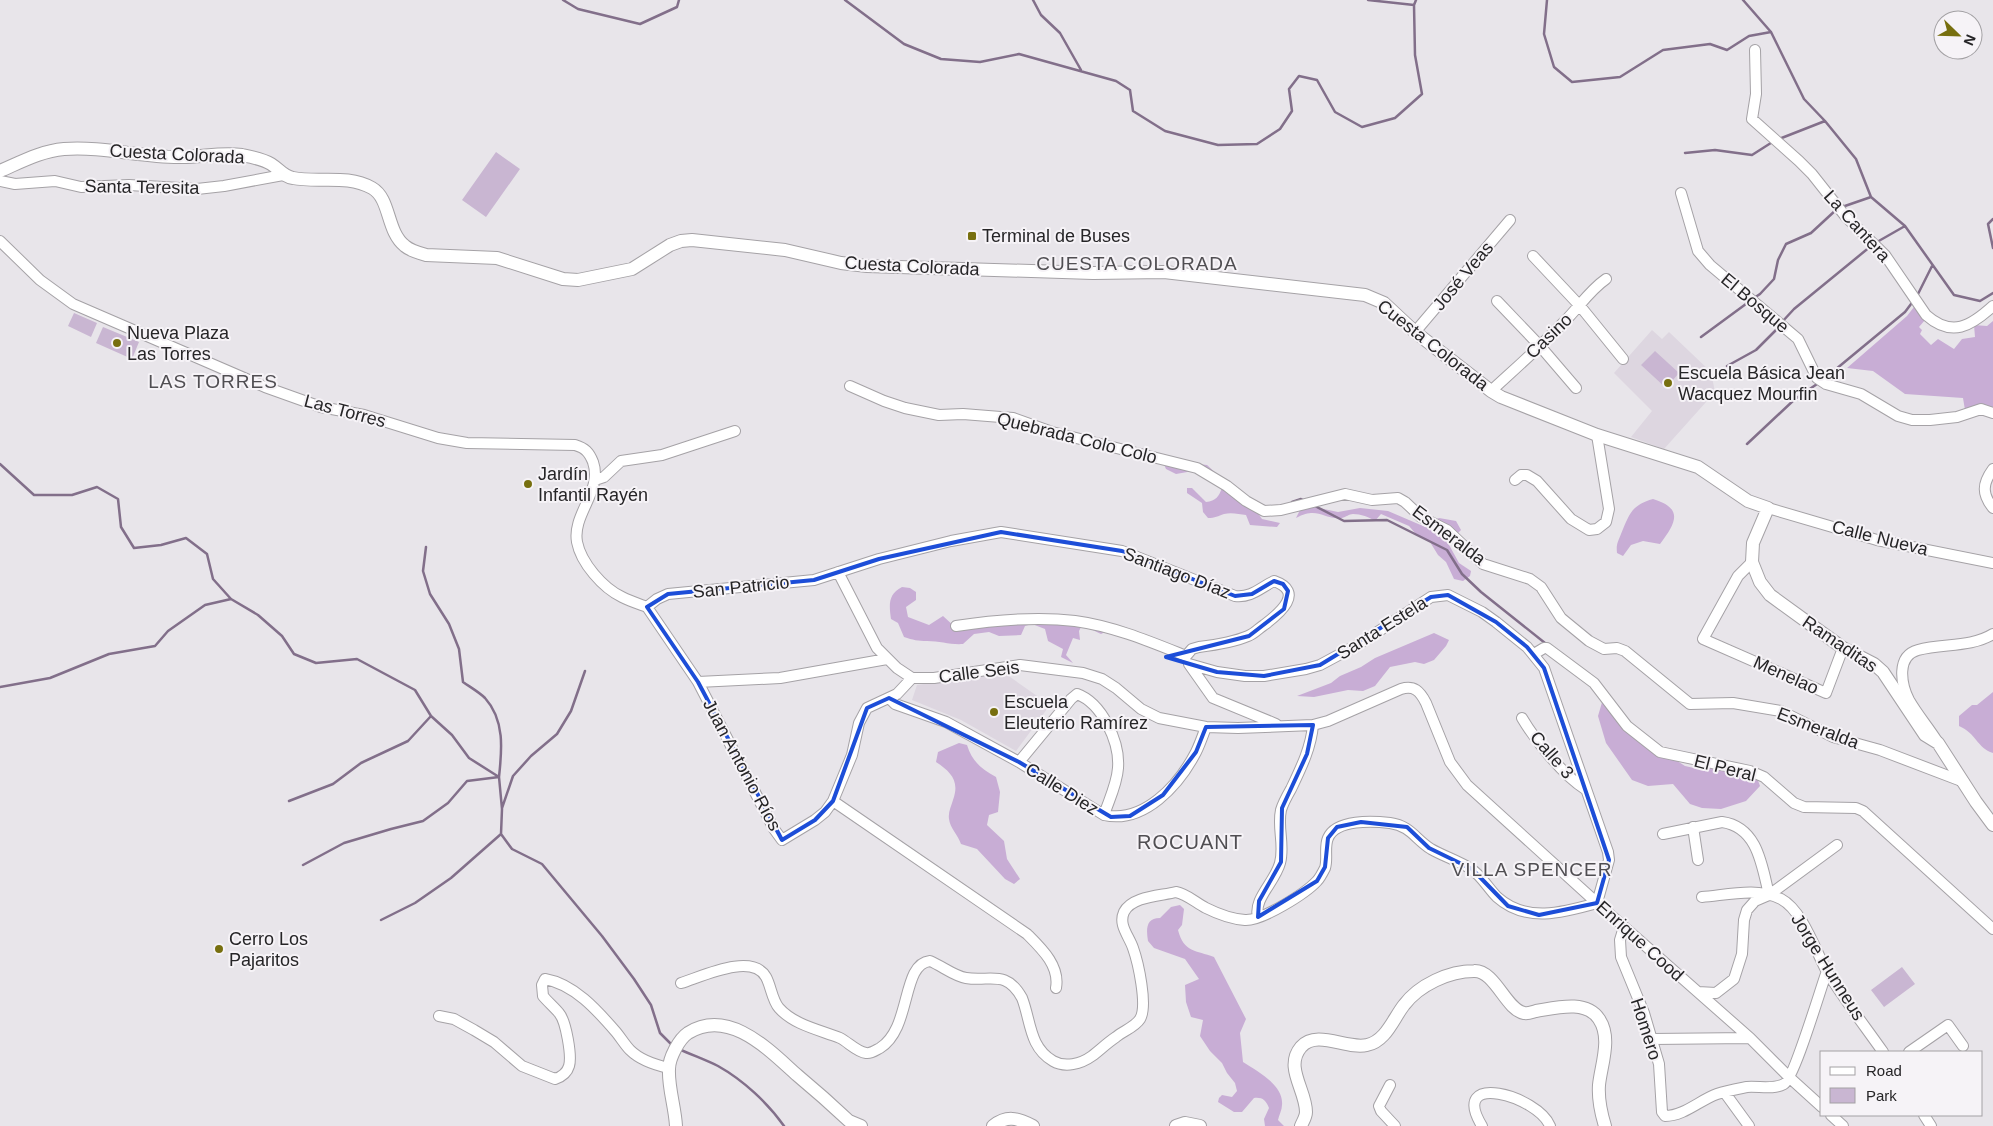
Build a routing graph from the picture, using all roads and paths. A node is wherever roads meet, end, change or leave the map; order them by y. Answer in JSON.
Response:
{"nodes":[{"id":1,"x":1755,"y":50,"type":"dead end"},
{"id":2,"x":0,"y":171,"type":"edge"},
{"id":3,"x":283,"y":175,"type":"junction"},
{"id":4,"x":0,"y":181,"type":"edge"},
{"id":5,"x":1681,"y":193,"type":"dead end"},
{"id":6,"x":1510,"y":220,"type":"dead end"},
{"id":7,"x":0,"y":241,"type":"edge"},
{"id":8,"x":1533,"y":256,"type":"dead end"},
{"id":9,"x":1606,"y":279,"type":"dead end"},
{"id":10,"x":1497,"y":301,"type":"dead end"},
{"id":11,"x":1580,"y":306,"type":"junction"},
{"id":12,"x":1993,"y":306,"type":"edge"},
{"id":13,"x":1415,"y":332,"type":"junction"},
{"id":14,"x":1540,"y":346,"type":"junction"},
{"id":15,"x":1624,"y":359,"type":"dead end"},
{"id":16,"x":850,"y":386,"type":"dead end"},
{"id":17,"x":1576,"y":388,"type":"dead end"},
{"id":18,"x":1491,"y":391,"type":"junction"},
{"id":19,"x":1993,"y":414,"type":"edge"},
{"id":20,"x":735,"y":431,"type":"dead end"},
{"id":21,"x":1597,"y":435,"type":"junction"},
{"id":22,"x":1993,"y":469,"type":"edge"},
{"id":23,"x":596,"y":480,"type":"junction"},
{"id":24,"x":1515,"y":480,"type":"dead end"},
{"id":25,"x":1768,"y":508,"type":"junction"},
{"id":26,"x":1993,"y":508,"type":"edge"},
{"id":27,"x":1264,"y":511,"type":"joint"},
{"id":28,"x":1752,"y":562,"type":"junction"},
{"id":29,"x":1993,"y":563,"type":"edge"},
{"id":30,"x":838,"y":572,"type":"junction"},
{"id":31,"x":647,"y":607,"type":"junction"},
{"id":32,"x":956,"y":626,"type":"dead end"},
{"id":33,"x":1993,"y":634,"type":"edge"},
{"id":34,"x":1843,"y":648,"type":"junction"},
{"id":35,"x":1534,"y":654,"type":"junction"},
{"id":36,"x":887,"y":659,"type":"junction"},
{"id":37,"x":1188,"y":660,"type":"junction"},
{"id":38,"x":912,"y":678,"type":"junction"},
{"id":39,"x":698,"y":682,"type":"junction"},
{"id":40,"x":889,"y":698,"type":"junction"},
{"id":41,"x":1522,"y":718,"type":"dead end"},
{"id":42,"x":1313,"y":725,"type":"junction"},
{"id":43,"x":1281,"y":726,"type":"junction"},
{"id":44,"x":1206,"y":727,"type":"junction"},
{"id":45,"x":1938,"y":743,"type":"junction"},
{"id":46,"x":1019,"y":762,"type":"junction"},
{"id":47,"x":1964,"y":782,"type":"junction"},
{"id":48,"x":1585,"y":789,"type":"junction"},
{"id":49,"x":833,"y":801,"type":"junction"},
{"id":50,"x":1104,"y":816,"type":"junction"},
{"id":51,"x":1993,"y":825,"type":"edge"},
{"id":52,"x":1694,"y":827,"type":"junction"},
{"id":53,"x":1662,"y":834,"type":"dead end"},
{"id":54,"x":1837,"y":845,"type":"dead end"},
{"id":55,"x":1698,"y":860,"type":"dead end"},
{"id":56,"x":1769,"y":895,"type":"junction"},
{"id":57,"x":1702,"y":898,"type":"dead end"},
{"id":58,"x":1597,"y":903,"type":"junction"},
{"id":59,"x":1258,"y":917,"type":"junction"},
{"id":60,"x":1624,"y":927,"type":"junction"},
{"id":61,"x":1993,"y":929,"type":"edge"},
{"id":62,"x":1827,"y":970,"type":"junction"},
{"id":63,"x":681,"y":983,"type":"dead end"},
{"id":64,"x":1056,"y":988,"type":"dead end"},
{"id":65,"x":1696,"y":991,"type":"junction"},
{"id":66,"x":439,"y":1016,"type":"dead end"},
{"id":67,"x":1750,"y":1038,"type":"junction"},
{"id":68,"x":1652,"y":1039,"type":"junction"},
{"id":69,"x":1963,"y":1046,"type":"dead end"},
{"id":70,"x":1882,"y":1051,"type":"edge"},
{"id":71,"x":1910,"y":1051,"type":"edge"},
{"id":72,"x":669,"y":1068,"type":"junction"},
{"id":73,"x":1790,"y":1078,"type":"junction"},
{"id":74,"x":1390,"y":1085,"type":"dead end"},
{"id":75,"x":1725,"y":1093,"type":"junction"},
{"id":76,"x":1820,"y":1105,"type":"edge"},
{"id":77,"x":1832,"y":1116,"type":"edge"},
{"id":78,"x":676,"y":1126,"type":"edge"},
{"id":79,"x":861,"y":1126,"type":"edge"},
{"id":80,"x":993,"y":1126,"type":"edge"},
{"id":81,"x":1032,"y":1126,"type":"edge"},
{"id":82,"x":1176,"y":1126,"type":"edge"},
{"id":83,"x":1200,"y":1126,"type":"edge"},
{"id":84,"x":1301,"y":1126,"type":"edge"},
{"id":85,"x":1395,"y":1126,"type":"edge"},
{"id":86,"x":1482,"y":1126,"type":"edge"},
{"id":87,"x":1550,"y":1126,"type":"edge"},
{"id":88,"x":1605,"y":1126,"type":"edge"},
{"id":89,"x":1749,"y":1126,"type":"edge"},
{"id":90,"x":1844,"y":1126,"type":"edge"}],
"edges":[{"from":1,"to":12,"type":"street","name":"La Cantera"},
{"from":2,"to":3,"type":"street","name":"Cuesta Colorada"},
{"from":3,"to":4,"type":"street","name":"Santa Teresita"},
{"from":3,"to":13,"type":"street","name":"Cuesta Colorada"},
{"from":5,"to":19,"type":"street","name":"El Bosque"},
{"from":6,"to":13,"type":"street","name":"José Veas"},
{"from":7,"to":23,"type":"street","name":"Las Torres"},
{"from":8,"to":11,"type":"street"},
{"from":9,"to":11,"type":"street","name":"Casino"},
{"from":10,"to":14,"type":"street"},
{"from":11,"to":14,"type":"street","name":"Casino"},
{"from":11,"to":15,"type":"street"},
{"from":13,"to":18,"type":"street","name":"Cuesta Colorada"},
{"from":14,"to":17,"type":"street"},
{"from":14,"to":18,"type":"street","name":"Casino"},
{"from":16,"to":27,"type":"street","name":"Quebrada Colo Colo"},
{"from":18,"to":21,"type":"street","name":"Cuesta Colorada"},
{"from":20,"to":23,"type":"street"},
{"from":21,"to":24,"type":"street"},
{"from":21,"to":25,"type":"street","name":"Cuesta Colorada"},
{"from":22,"to":26,"type":"street"},
{"from":23,"to":31,"type":"street"},
{"from":25,"to":28,"type":"street"},
{"from":25,"to":29,"type":"street","name":"Calle Nueva"},
{"from":27,"to":47,"type":"street","name":"Esmeralda"},
{"from":28,"to":34,"type":"street","name":"Ramaditas"},
{"from":28,"to":34,"type":"street","name":"Menelao"},
{"from":30,"to":31,"type":"street","name":"San Patricio"},
{"from":30,"to":36,"type":"street"},
{"from":30,"to":37,"type":"street","name":"Santiago Díaz"},
{"from":31,"to":39,"type":"street","name":"Juan Antonio Ríos"},
{"from":32,"to":37,"type":"street","name":"Santa Estela"},
{"from":33,"to":45,"type":"street"},
{"from":34,"to":45,"type":"street","name":"Ramaditas"},
{"from":35,"to":37,"type":"street","name":"Santa Estela"},
{"from":35,"to":48,"type":"street","name":"Santa Estela"},
{"from":35,"to":61,"type":"street","name":"El Peral"},
{"from":36,"to":38,"type":"street"},
{"from":36,"to":39,"type":"street"},
{"from":37,"to":43,"type":"street"},
{"from":38,"to":40,"type":"street","name":"Juan Antonio Ríos"},
{"from":38,"to":44,"type":"street","name":"Calle Seis"},
{"from":39,"to":49,"type":"street","name":"Juan Antonio Ríos"},
{"from":40,"to":46,"type":"street","name":"Calle Diez"},
{"from":40,"to":49,"type":"street","name":"Juan Antonio Ríos"},
{"from":41,"to":48,"type":"street","name":"Calle 3"},
{"from":42,"to":43,"type":"street","name":"Calle Seis"},
{"from":42,"to":58,"type":"street","name":"Enrique Cood"},
{"from":42,"to":59,"type":"street"},
{"from":43,"to":44,"type":"street","name":"Calle Seis"},
{"from":44,"to":50,"type":"street","name":"Calle Diez"},
{"from":45,"to":47,"type":"street","name":"Ramaditas"},
{"from":46,"to":50,"type":"street","name":"Calle Diez"},
{"from":46,"to":50,"type":"street"},
{"from":47,"to":51,"type":"street","name":"Ramaditas"},
{"from":48,"to":58,"type":"street","name":"Santa Estela"},
{"from":49,"to":64,"type":"street"},
{"from":52,"to":53,"type":"street"},
{"from":52,"to":55,"type":"street"},
{"from":52,"to":56,"type":"street"},
{"from":54,"to":56,"type":"street","name":"Enrique Cood"},
{"from":56,"to":57,"type":"street"},
{"from":56,"to":62,"type":"street","name":"Jorge Hunneus"},
{"from":56,"to":65,"type":"street","name":"Enrique Cood"},
{"from":58,"to":59,"type":"street"},
{"from":58,"to":60,"type":"street","name":"Enrique Cood"},
{"from":59,"to":63,"type":"street"},
{"from":60,"to":65,"type":"street","name":"Enrique Cood"},
{"from":60,"to":68,"type":"street","name":"Homero"},
{"from":62,"to":70,"type":"street","name":"Jorge Hunneus"},
{"from":62,"to":73,"type":"street"},
{"from":65,"to":67,"type":"street"},
{"from":66,"to":72,"type":"street"},
{"from":67,"to":68,"type":"street"},
{"from":67,"to":73,"type":"street"},
{"from":68,"to":75,"type":"street","name":"Homero"},
{"from":69,"to":71,"type":"street"},
{"from":72,"to":78,"type":"street"},
{"from":72,"to":79,"type":"street"},
{"from":73,"to":75,"type":"street"},
{"from":73,"to":76,"type":"street"},
{"from":74,"to":85,"type":"street"},
{"from":75,"to":89,"type":"street"},
{"from":77,"to":90,"type":"street"},
{"from":80,"to":81,"type":"street"},
{"from":82,"to":83,"type":"street"},
{"from":84,"to":88,"type":"street"},
{"from":86,"to":87,"type":"street"}]}
